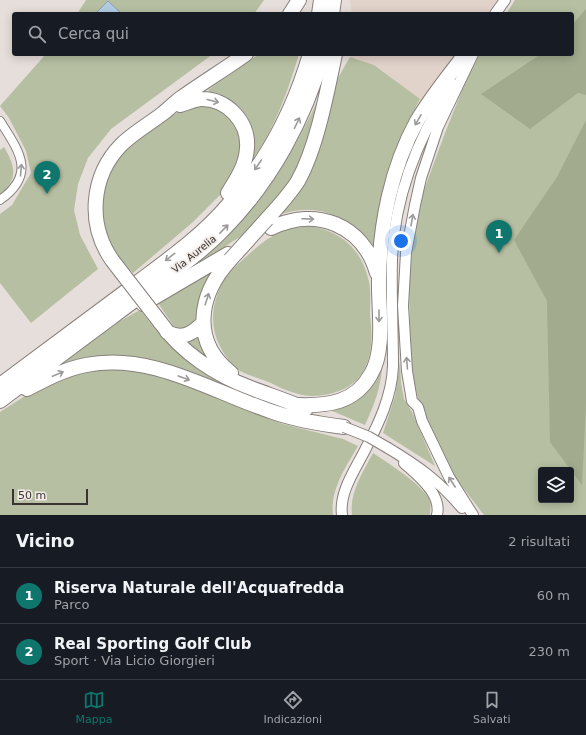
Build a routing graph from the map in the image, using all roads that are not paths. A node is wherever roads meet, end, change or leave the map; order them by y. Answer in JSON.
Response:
{"nodes":[{"id":1,"x":299,"y":0,"type":"edge"},
{"id":2,"x":321,"y":0,"type":"edge"},
{"id":3,"x":334,"y":0,"type":"edge"},
{"id":4,"x":342,"y":0,"type":"edge"},
{"id":5,"x":505,"y":0,"type":"edge"},
{"id":6,"x":291,"y":12,"type":"edge"},
{"id":7,"x":319,"y":12,"type":"edge"},
{"id":8,"x":332,"y":12,"type":"edge"},
{"id":9,"x":341,"y":12,"type":"edge"},
{"id":10,"x":496,"y":12,"type":"edge"},
{"id":11,"x":243,"y":56,"type":"edge"},
{"id":12,"x":309,"y":56,"type":"edge"},
{"id":13,"x":322,"y":56,"type":"edge"},
{"id":14,"x":335,"y":56,"type":"edge"},
{"id":15,"x":464,"y":56,"type":"edge"},
{"id":16,"x":469,"y":56,"type":"edge"},
{"id":17,"x":472,"y":56,"type":"edge"},
{"id":18,"x":163,"y":113,"type":"junction"},
{"id":19,"x":0,"y":120,"type":"edge"},
{"id":20,"x":0,"y":200,"type":"edge"},
{"id":21,"x":269,"y":224,"type":"junction"},
{"id":22,"x":201,"y":233,"type":"junction"},
{"id":23,"x":229,"y":257,"type":"junction"},
{"id":24,"x":378,"y":278,"type":"junction"},
{"id":25,"x":203,"y":323,"type":"junction"},
{"id":26,"x":163,"y":327,"type":"junction"},
{"id":27,"x":94,"y":331,"type":"junction"},
{"id":28,"x":0,"y":385,"type":"edge"},
{"id":29,"x":251,"y":388,"type":"junction"},
{"id":30,"x":0,"y":401,"type":"edge"},
{"id":31,"x":298,"y":405,"type":"junction"},
{"id":32,"x":0,"y":407,"type":"edge"},
{"id":33,"x":344,"y":427,"type":"junction"},
{"id":34,"x":388,"y":448,"type":"junction"},
{"id":35,"x":342,"y":515,"type":"edge"},
{"id":36,"x":437,"y":515,"type":"edge"},
{"id":37,"x":469,"y":515,"type":"edge"},
{"id":38,"x":473,"y":515,"type":"edge"}],
"edges":[{"from":1,"to":6,"type":"highway"},
{"from":2,"to":7,"type":"highway"},
{"from":3,"to":8,"type":"highway"},
{"from":4,"to":9,"type":"highway"},
{"from":5,"to":10,"type":"street"},
{"from":11,"to":18,"type":"highway"},
{"from":12,"to":22,"type":"highway","name":"Via Aurelia","one_way":true},
{"from":27,"to":13,"type":"highway","name":"Via Aurelia","one_way":true},
{"from":14,"to":21,"type":"highway"},
{"from":15,"to":24,"type":"highway","one_way":true},
{"from":16,"to":35,"type":"street"},
{"from":38,"to":17,"type":"street","one_way":true},
{"from":18,"to":22,"type":"highway","one_way":true},
{"from":18,"to":26,"type":"highway","bridge":true},
{"from":20,"to":19,"type":"street","one_way":true},
{"from":21,"to":23,"type":"highway","bridge":true},
{"from":21,"to":24,"type":"highway","one_way":true},
{"from":22,"to":28,"type":"highway","name":"Via Aurelia","one_way":true},
{"from":25,"to":23,"type":"highway","one_way":true},
{"from":23,"to":27,"type":"highway"},
{"from":24,"to":31,"type":"highway","one_way":true},
{"from":25,"to":26,"type":"highway"},
{"from":25,"to":29,"type":"highway"},
{"from":26,"to":29,"type":"highway"},
{"from":27,"to":30,"type":"highway","name":"Via Aurelia"},
{"from":29,"to":31,"type":"highway"},
{"from":31,"to":33,"type":"highway"},
{"from":32,"to":33,"type":"highway","one_way":true},
{"from":33,"to":34,"type":"street","bridge":true},
{"from":34,"to":36,"type":"street"},
{"from":34,"to":37,"type":"street"}]}
